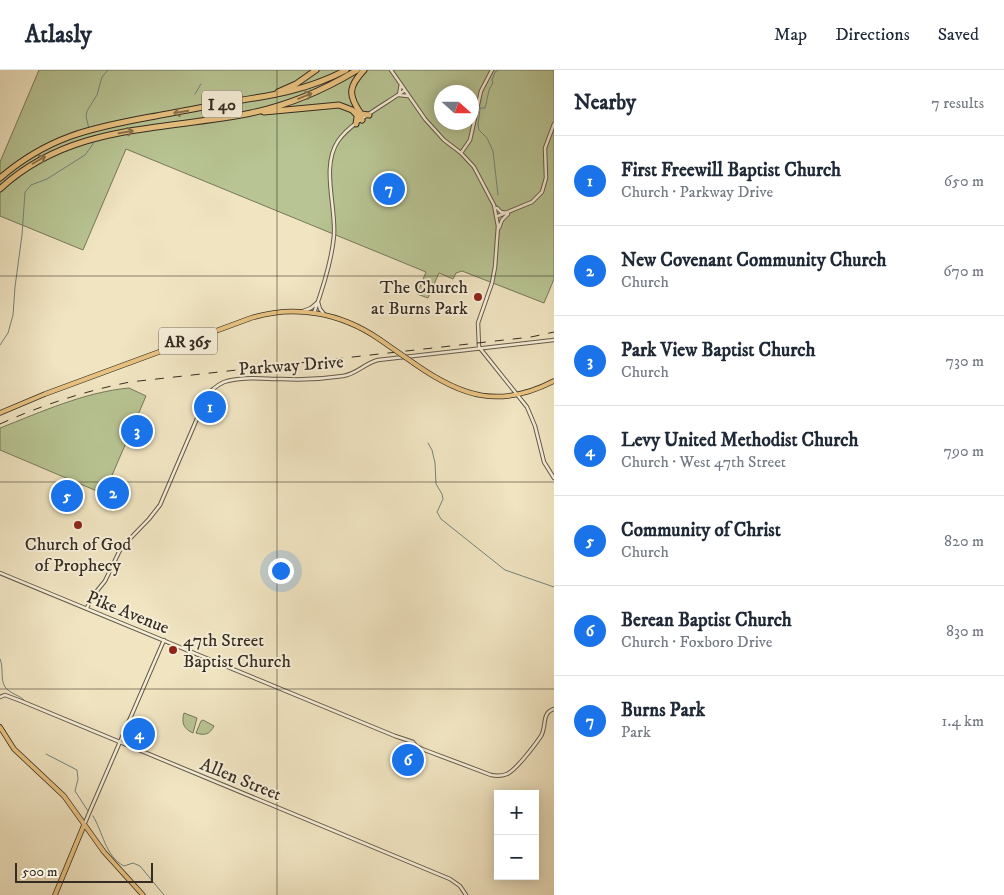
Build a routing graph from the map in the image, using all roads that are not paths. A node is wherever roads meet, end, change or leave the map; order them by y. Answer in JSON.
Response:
{"nodes":[{"id":1,"x":316,"y":70,"type":"edge"},
{"id":2,"x":346,"y":70,"type":"edge"},
{"id":3,"x":357,"y":70,"type":"edge"},
{"id":4,"x":364,"y":70,"type":"edge"},
{"id":5,"x":391,"y":70,"type":"edge"},
{"id":6,"x":492,"y":70,"type":"edge"},
{"id":7,"x":401,"y":84,"type":"junction"},
{"id":8,"x":406,"y":90,"type":"junction"},
{"id":9,"x":399,"y":95,"type":"junction"},
{"id":10,"x":268,"y":96,"type":"junction"},
{"id":11,"x":410,"y":97,"type":"junction"},
{"id":12,"x":254,"y":112,"type":"junction"},
{"id":13,"x":363,"y":117,"type":"junction"},
{"id":14,"x":356,"y":124,"type":"joint"},
{"id":15,"x":554,"y":124,"type":"edge"},
{"id":16,"x":465,"y":147,"type":"junction"},
{"id":17,"x":456,"y":150,"type":"junction"},
{"id":18,"x":460,"y":153,"type":"junction"},
{"id":19,"x":0,"y":178,"type":"edge"},
{"id":20,"x":0,"y":188,"type":"edge"},
{"id":21,"x":494,"y":205,"type":"junction"},
{"id":22,"x":508,"y":213,"type":"junction"},
{"id":23,"x":498,"y":216,"type":"junction"},
{"id":24,"x":498,"y":232,"type":"junction"},
{"id":25,"x":318,"y":302,"type":"junction"},
{"id":26,"x":303,"y":311,"type":"junction"},
{"id":27,"x":314,"y":313,"type":"junction"},
{"id":28,"x":325,"y":315,"type":"junction"},
{"id":29,"x":554,"y":340,"type":"edge"},
{"id":30,"x":479,"y":348,"type":"junction"},
{"id":31,"x":485,"y":348,"type":"junction"},
{"id":32,"x":483,"y":354,"type":"junction"},
{"id":33,"x":554,"y":381,"type":"edge"},
{"id":34,"x":511,"y":386,"type":"junction"},
{"id":35,"x":518,"y":395,"type":"junction"},
{"id":36,"x":509,"y":396,"type":"junction"},
{"id":37,"x":523,"y":402,"type":"junction"},
{"id":38,"x":0,"y":413,"type":"edge"},
{"id":39,"x":554,"y":478,"type":"edge"},
{"id":40,"x":0,"y":573,"type":"edge"},
{"id":41,"x":90,"y":600,"type":"junction"},
{"id":42,"x":80,"y":606,"type":"junction"},
{"id":43,"x":87,"y":608,"type":"junction"},
{"id":44,"x":95,"y":612,"type":"junction"},
{"id":45,"x":164,"y":640,"type":"junction"},
{"id":46,"x":0,"y":697,"type":"edge"},
{"id":47,"x":554,"y":709,"type":"edge"},
{"id":48,"x":0,"y":728,"type":"edge"},
{"id":49,"x":121,"y":743,"type":"junction"},
{"id":50,"x":84,"y":825,"type":"junction"},
{"id":51,"x":55,"y":895,"type":"edge"},
{"id":52,"x":143,"y":895,"type":"edge"},
{"id":53,"x":466,"y":895,"type":"edge"}],
"edges":[{"from":1,"to":10,"type":"highway"},
{"from":2,"to":10,"type":"highway","number":"I 40"},
{"from":12,"to":3,"type":"highway","number":"I 40","one_way":true},
{"from":4,"to":13,"type":"highway"},
{"from":5,"to":7,"type":"street"},
{"from":6,"to":16,"type":"street"},
{"from":7,"to":8,"type":"street"},
{"from":7,"to":9,"type":"street"},
{"from":8,"to":9,"type":"street"},
{"from":8,"to":11,"type":"street"},
{"from":9,"to":11,"type":"street"},
{"from":9,"to":13,"type":"street"},
{"from":10,"to":19,"type":"highway","number":"I 40","one_way":true},
{"from":11,"to":17,"type":"street"},
{"from":12,"to":13,"type":"highway"},
{"from":20,"to":12,"type":"highway","number":"I 40","one_way":true},
{"from":13,"to":14,"type":"highway"},
{"from":14,"to":25,"type":"street"},
{"from":15,"to":22,"type":"street"},
{"from":16,"to":17,"type":"street"},
{"from":16,"to":18,"type":"street"},
{"from":17,"to":18,"type":"street"},
{"from":18,"to":21,"type":"street"},
{"from":21,"to":22,"type":"street"},
{"from":21,"to":23,"type":"street"},
{"from":22,"to":23,"type":"street"},
{"from":22,"to":24,"type":"street"},
{"from":23,"to":24,"type":"street"},
{"from":24,"to":30,"type":"street"},
{"from":25,"to":26,"type":"street"},
{"from":25,"to":27,"type":"street"},
{"from":25,"to":28,"type":"street"},
{"from":26,"to":27,"type":"main road","number":"AR 365"},
{"from":26,"to":38,"type":"main road","number":"AR 365"},
{"from":27,"to":28,"type":"main road","number":"AR 365"},
{"from":28,"to":36,"type":"main road","number":"AR 365","bridge":true},
{"from":29,"to":31,"type":"street","name":"Parkway Drive"},
{"from":30,"to":31,"type":"street","name":"Parkway Drive"},
{"from":30,"to":32,"type":"street"},
{"from":30,"to":41,"type":"street","name":"Parkway Drive"},
{"from":31,"to":32,"type":"street"},
{"from":32,"to":34,"type":"street"},
{"from":33,"to":35,"type":"main road","number":"AR 365"},
{"from":34,"to":35,"type":"street"},
{"from":34,"to":36,"type":"street"},
{"from":35,"to":36,"type":"main road","number":"AR 365"},
{"from":35,"to":37,"type":"street"},
{"from":36,"to":37,"type":"street"},
{"from":37,"to":39,"type":"street"},
{"from":40,"to":42,"type":"street","name":"Pike Avenue"},
{"from":41,"to":42,"type":"street","name":"Parkway Drive"},
{"from":41,"to":43,"type":"street","name":"Parkway Drive"},
{"from":41,"to":44,"type":"street"},
{"from":42,"to":43,"type":"street","name":"Pike Avenue"},
{"from":43,"to":44,"type":"street","name":"Pike Avenue"},
{"from":44,"to":45,"type":"street","name":"Pike Avenue"},
{"from":45,"to":47,"type":"street","name":"Pike Avenue"},
{"from":45,"to":49,"type":"street"},
{"from":46,"to":49,"type":"street","name":"Allen Street"},
{"from":48,"to":50,"type":"main road"},
{"from":49,"to":50,"type":"street"},
{"from":49,"to":53,"type":"street","name":"Allen Street"},
{"from":50,"to":51,"type":"main road"},
{"from":50,"to":52,"type":"main road"}]}
